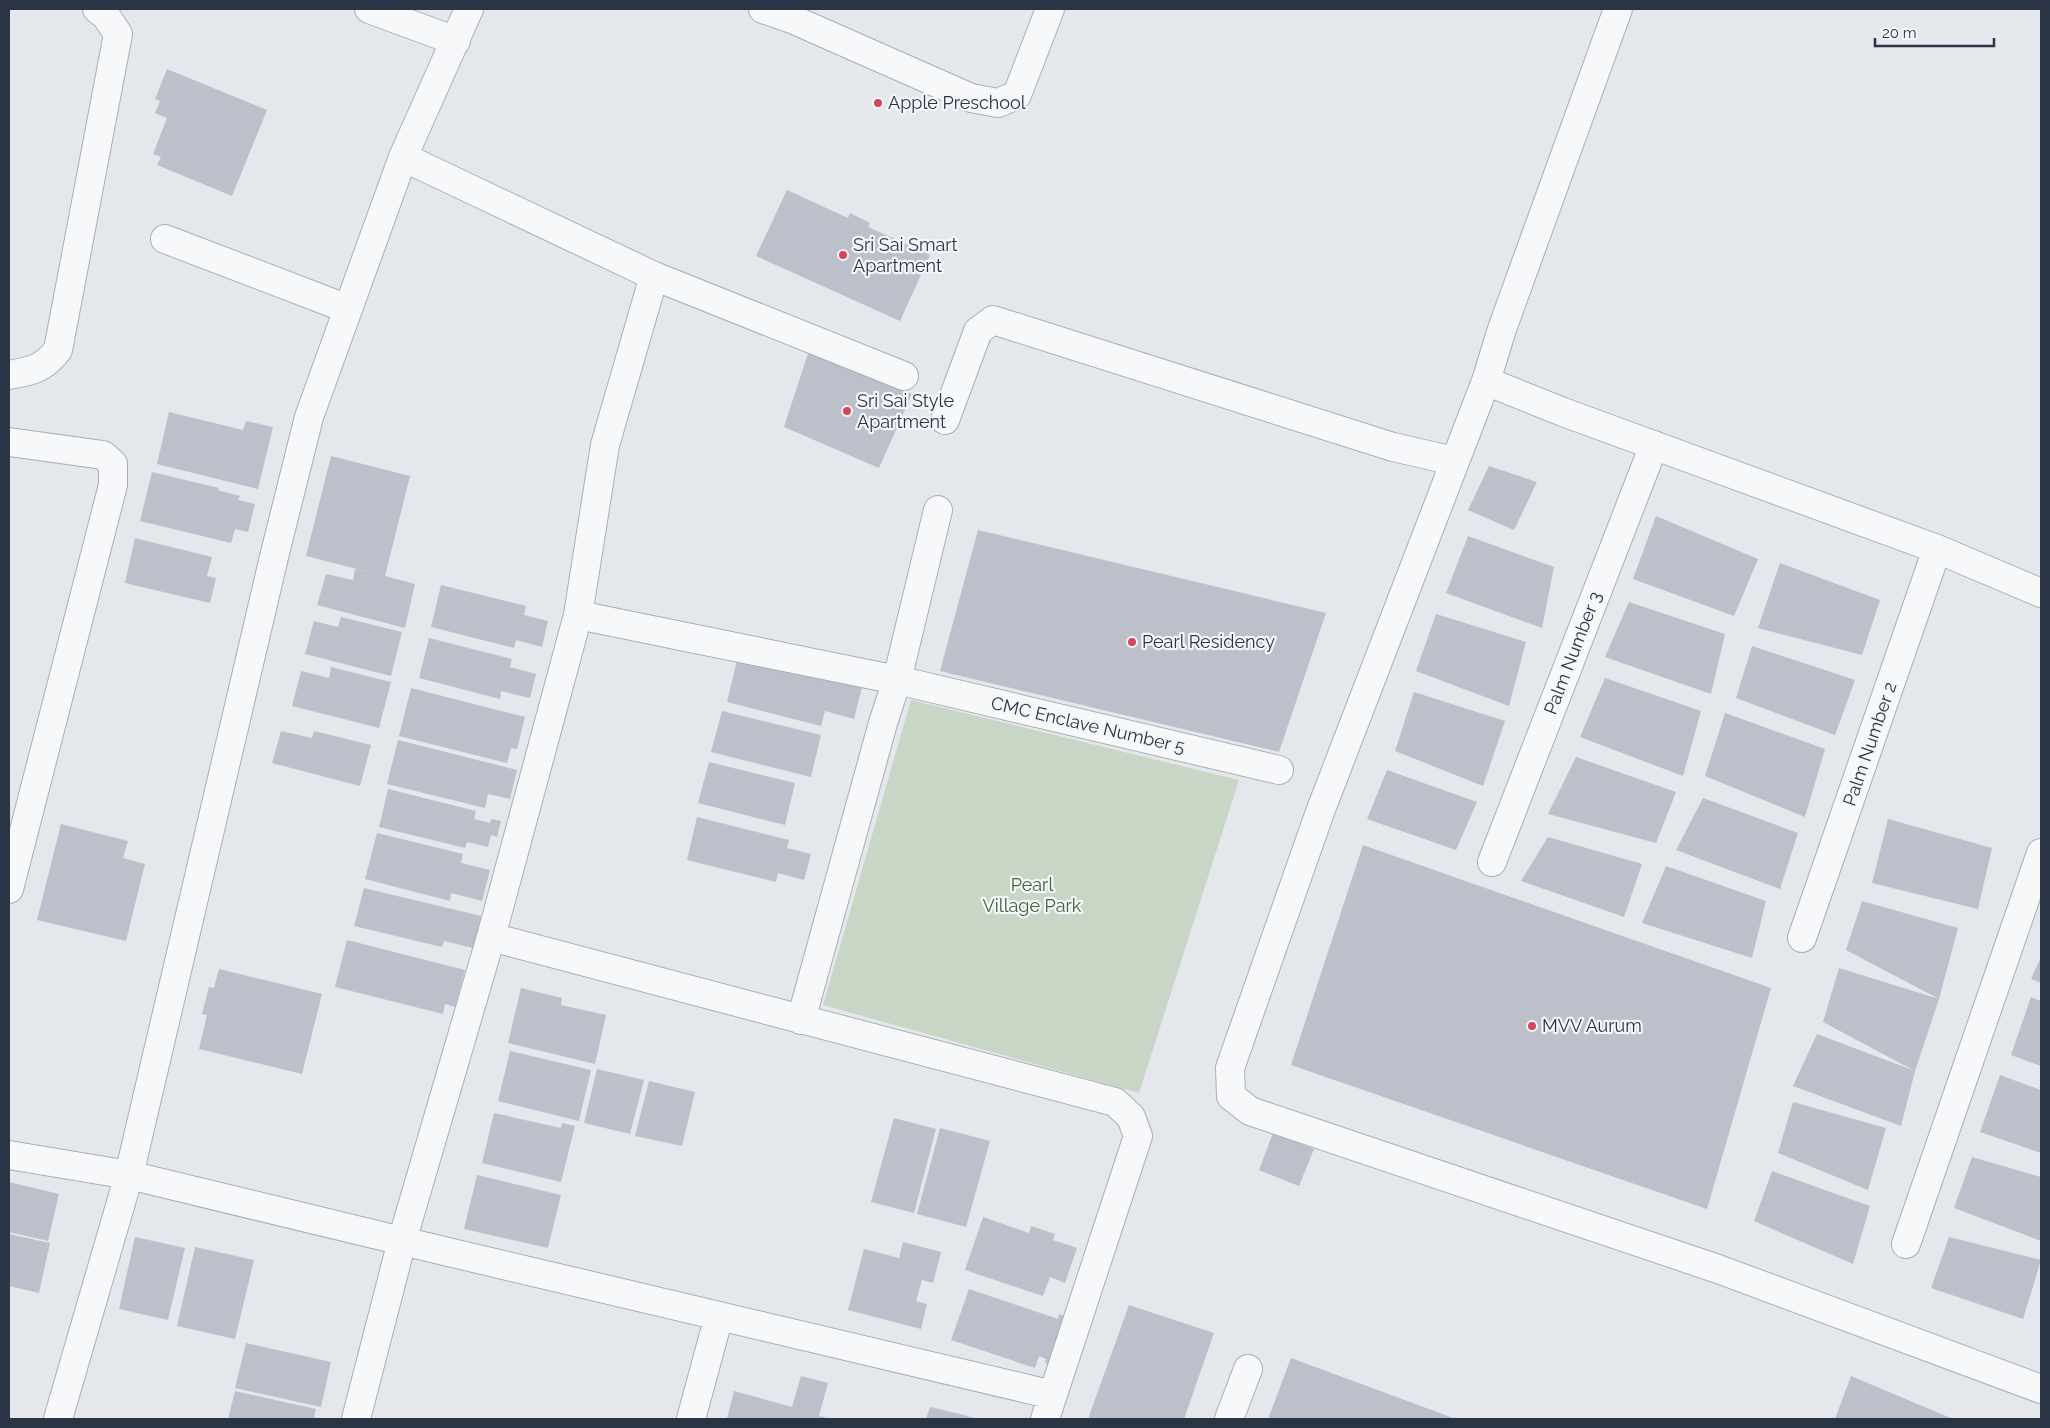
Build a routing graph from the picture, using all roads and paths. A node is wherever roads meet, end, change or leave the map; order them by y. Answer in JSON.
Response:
{"nodes":[{"id":1,"x":97,"y":9,"type":"edge"},
{"id":2,"x":369,"y":9,"type":"edge"},
{"id":3,"x":469,"y":9,"type":"edge"},
{"id":4,"x":763,"y":9,"type":"edge"},
{"id":5,"x":1050,"y":9,"type":"edge"},
{"id":6,"x":1618,"y":9,"type":"edge"},
{"id":7,"x":794,"y":14,"type":"edge"},
{"id":8,"x":456,"y":41,"type":"junction"},
{"id":9,"x":403,"y":157,"type":"junction"},
{"id":10,"x":165,"y":239,"type":"dead end"},
{"id":11,"x":654,"y":276,"type":"junction"},
{"id":12,"x":348,"y":309,"type":"junction"},
{"id":13,"x":9,"y":376,"type":"edge"},
{"id":14,"x":904,"y":376,"type":"dead end"},
{"id":15,"x":1486,"y":381,"type":"junction"},
{"id":16,"x":945,"y":420,"type":"dead end"},
{"id":17,"x":9,"y":442,"type":"edge"},
{"id":18,"x":1654,"y":445,"type":"junction"},
{"id":19,"x":1454,"y":461,"type":"junction"},
{"id":20,"x":938,"y":510,"type":"dead end"},
{"id":21,"x":1937,"y":549,"type":"junction"},
{"id":22,"x":2041,"y":593,"type":"edge"},
{"id":23,"x":578,"y":615,"type":"junction"},
{"id":24,"x":897,"y":680,"type":"junction"},
{"id":25,"x":1278,"y":770,"type":"dead end"},
{"id":26,"x":2041,"y":853,"type":"edge"},
{"id":27,"x":1492,"y":862,"type":"dead end"},
{"id":28,"x":9,"y":890,"type":"edge"},
{"id":29,"x":491,"y":937,"type":"junction"},
{"id":30,"x":1802,"y":938,"type":"dead end"},
{"id":31,"x":800,"y":1020,"type":"junction"},
{"id":32,"x":9,"y":1155,"type":"edge"},
{"id":33,"x":129,"y":1175,"type":"junction"},
{"id":34,"x":402,"y":1241,"type":"junction"},
{"id":35,"x":1906,"y":1244,"type":"dead end"},
{"id":36,"x":719,"y":1316,"type":"junction"},
{"id":37,"x":1248,"y":1369,"type":"dead end"},
{"id":38,"x":2041,"y":1389,"type":"edge"},
{"id":39,"x":1049,"y":1407,"type":"edge"},
{"id":40,"x":58,"y":1419,"type":"edge"},
{"id":41,"x":356,"y":1419,"type":"edge"},
{"id":42,"x":691,"y":1419,"type":"edge"},
{"id":43,"x":1229,"y":1419,"type":"edge"}],
"edges":[{"from":1,"to":13,"type":"street"},
{"from":2,"to":8,"type":"street"},
{"from":3,"to":8,"type":"street"},
{"from":4,"to":7,"type":"street"},
{"from":5,"to":7,"type":"street"},
{"from":6,"to":15,"type":"street"},
{"from":8,"to":9,"type":"street"},
{"from":9,"to":11,"type":"street"},
{"from":9,"to":12,"type":"street"},
{"from":10,"to":12,"type":"street"},
{"from":11,"to":14,"type":"street"},
{"from":11,"to":23,"type":"street"},
{"from":12,"to":33,"type":"street"},
{"from":15,"to":18,"type":"street"},
{"from":15,"to":19,"type":"street"},
{"from":16,"to":19,"type":"street"},
{"from":17,"to":28,"type":"street"},
{"from":18,"to":21,"type":"street"},
{"from":18,"to":27,"type":"street","name":"Palm Number 3"},
{"from":19,"to":38,"type":"street"},
{"from":20,"to":24,"type":"street"},
{"from":21,"to":22,"type":"street"},
{"from":21,"to":30,"type":"street","name":"Palm Number 2"},
{"from":23,"to":24,"type":"street","name":"CMC Enclave Number 5"},
{"from":23,"to":29,"type":"street"},
{"from":24,"to":25,"type":"street","name":"CMC Enclave Number 5"},
{"from":24,"to":31,"type":"street"},
{"from":26,"to":35,"type":"street"},
{"from":29,"to":31,"type":"street"},
{"from":29,"to":34,"type":"street"},
{"from":31,"to":39,"type":"street"},
{"from":32,"to":33,"type":"street"},
{"from":33,"to":34,"type":"street"},
{"from":33,"to":40,"type":"street"},
{"from":34,"to":36,"type":"street"},
{"from":34,"to":41,"type":"street"},
{"from":36,"to":39,"type":"street"},
{"from":36,"to":42,"type":"street"},
{"from":37,"to":43,"type":"street"}]}
